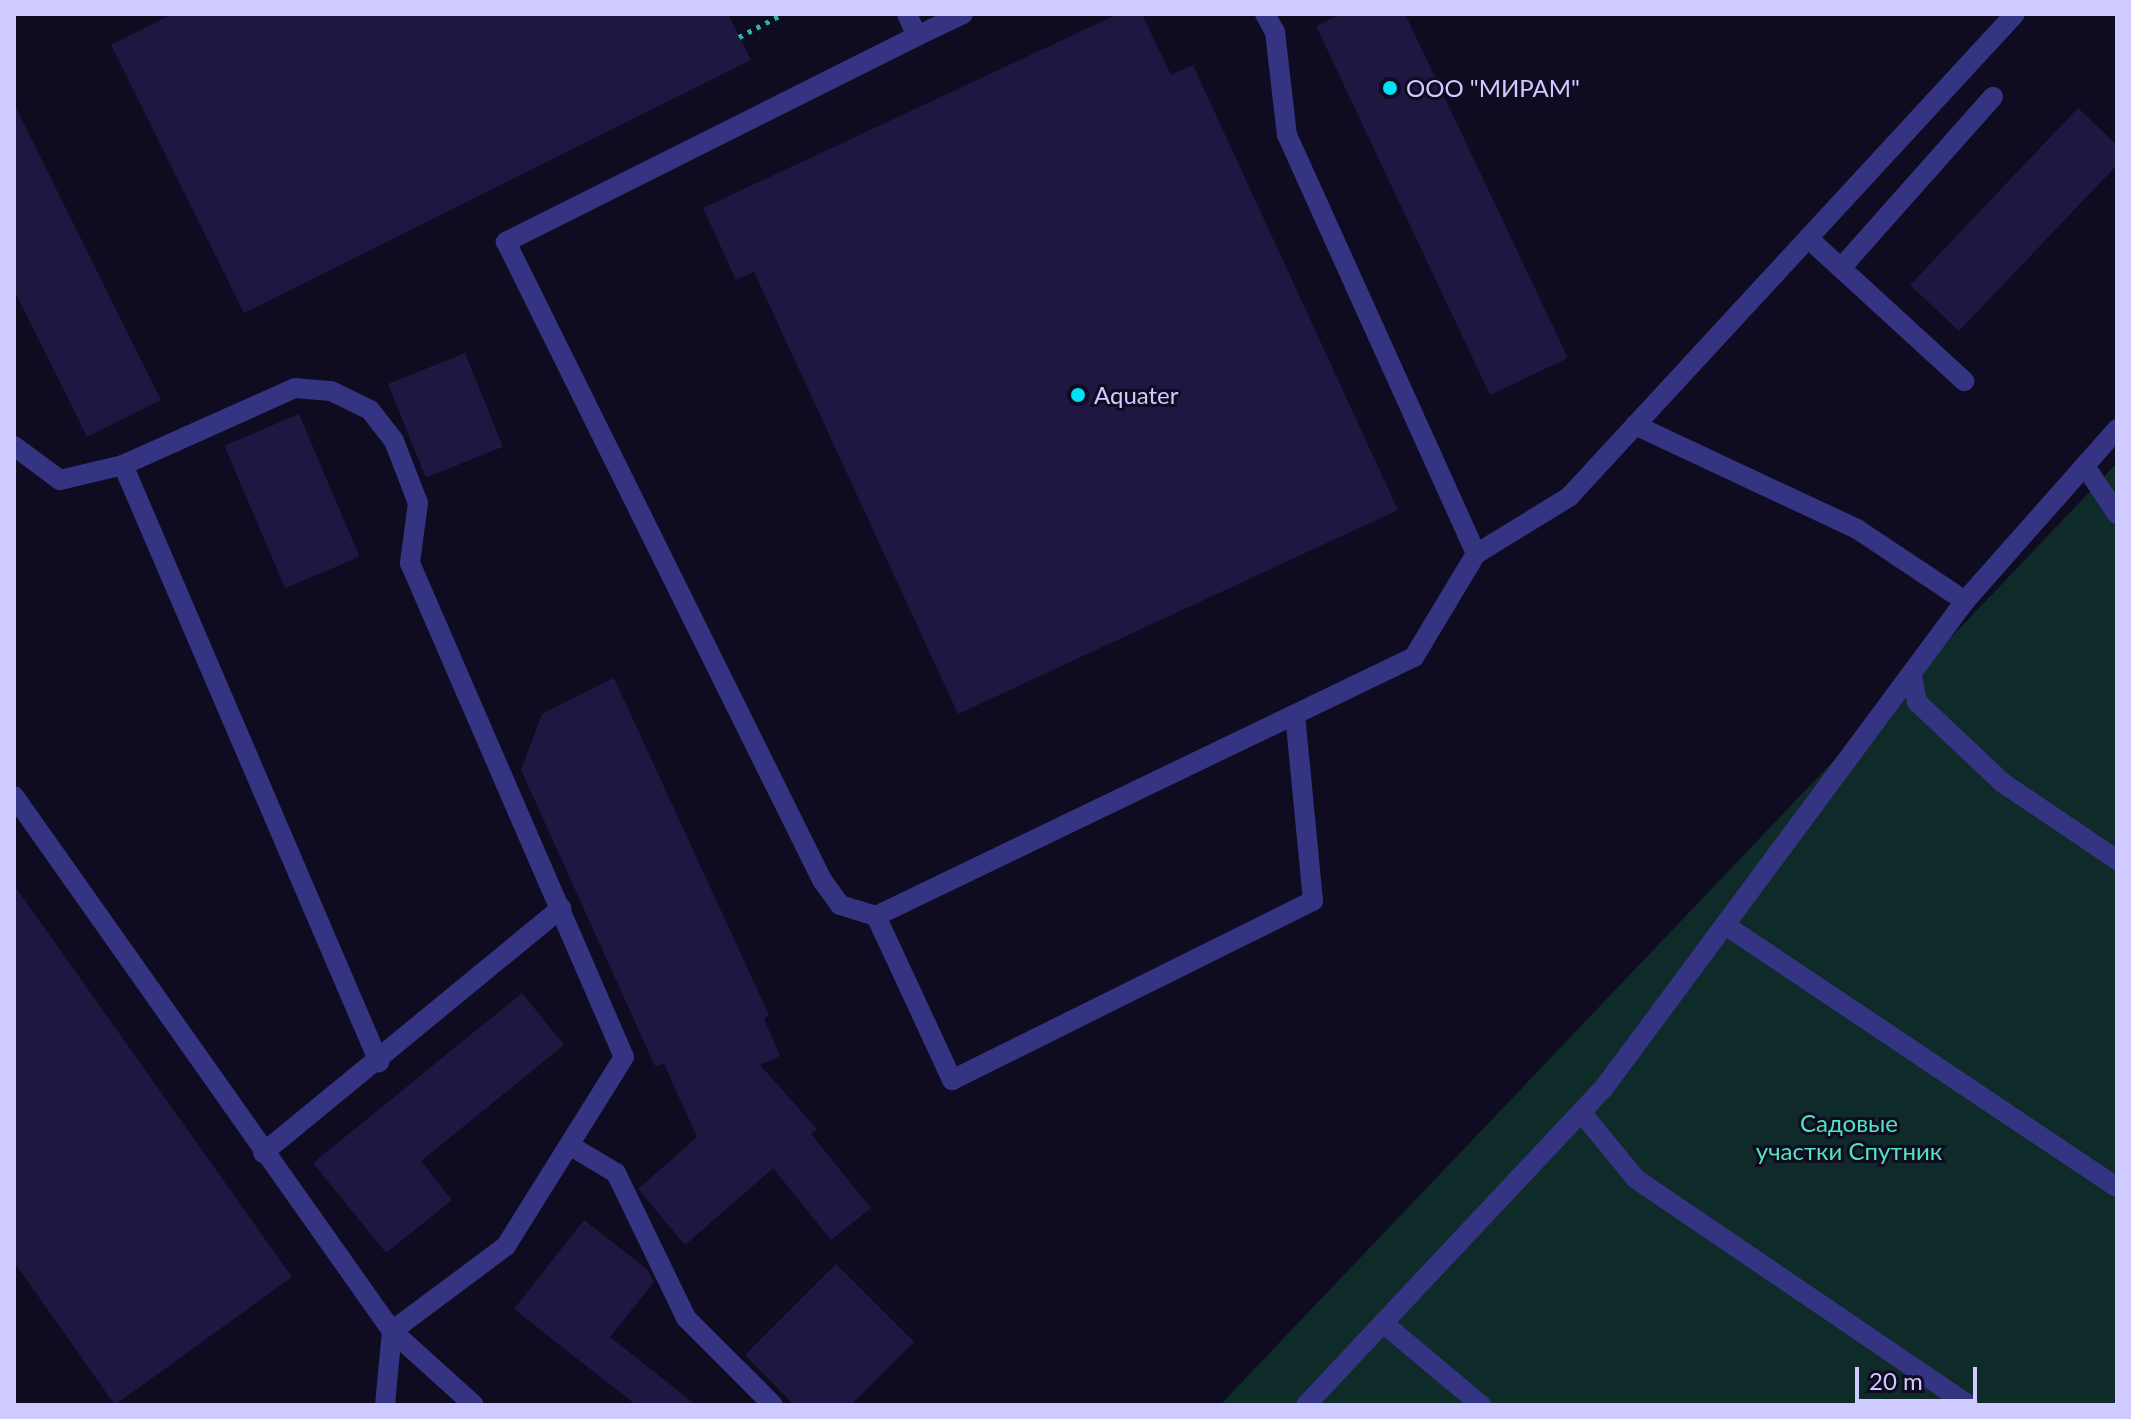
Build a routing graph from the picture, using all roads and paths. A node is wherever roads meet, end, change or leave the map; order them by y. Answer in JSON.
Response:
{"nodes":[{"id":1,"x":783,"y":14,"type":"edge"},
{"id":2,"x":907,"y":14,"type":"edge"},
{"id":3,"x":963,"y":14,"type":"edge"},
{"id":4,"x":1265,"y":14,"type":"edge"},
{"id":5,"x":2015,"y":14,"type":"edge"},
{"id":6,"x":917,"y":36,"type":"junction"},
{"id":7,"x":739,"y":37,"type":"dead end"},
{"id":8,"x":1993,"y":97,"type":"dead end"},
{"id":9,"x":1808,"y":238,"type":"junction"},
{"id":10,"x":1841,"y":268,"type":"junction"},
{"id":11,"x":1964,"y":381,"type":"dead end"},
{"id":12,"x":1635,"y":425,"type":"junction"},
{"id":13,"x":2117,"y":429,"type":"edge"},
{"id":14,"x":14,"y":446,"type":"edge"},
{"id":15,"x":123,"y":465,"type":"junction"},
{"id":16,"x":2085,"y":466,"type":"junction"},
{"id":17,"x":2117,"y":514,"type":"edge"},
{"id":18,"x":1476,"y":554,"type":"junction"},
{"id":19,"x":1965,"y":601,"type":"junction"},
{"id":20,"x":1912,"y":676,"type":"junction"},
{"id":21,"x":1295,"y":715,"type":"junction"},
{"id":22,"x":14,"y":796,"type":"edge"},
{"id":23,"x":2117,"y":860,"type":"edge"},
{"id":24,"x":561,"y":908,"type":"junction"},
{"id":25,"x":876,"y":916,"type":"junction"},
{"id":26,"x":1725,"y":925,"type":"junction"},
{"id":27,"x":379,"y":1062,"type":"junction"},
{"id":28,"x":1581,"y":1112,"type":"junction"},
{"id":29,"x":569,"y":1145,"type":"junction"},
{"id":30,"x":263,"y":1153,"type":"junction"},
{"id":31,"x":2117,"y":1187,"type":"edge"},
{"id":32,"x":1383,"y":1323,"type":"junction"},
{"id":33,"x":392,"y":1331,"type":"junction"},
{"id":34,"x":385,"y":1405,"type":"edge"},
{"id":35,"x":474,"y":1405,"type":"edge"},
{"id":36,"x":773,"y":1405,"type":"edge"},
{"id":37,"x":1306,"y":1405,"type":"edge"},
{"id":38,"x":1481,"y":1405,"type":"edge"},
{"id":39,"x":1969,"y":1405,"type":"edge"}],
"edges":[{"from":1,"to":7,"type":"path"},
{"from":2,"to":6,"type":"lane"},
{"from":3,"to":6,"type":"lane"},
{"from":4,"to":18,"type":"lane"},
{"from":5,"to":9,"type":"lane"},
{"from":6,"to":25,"type":"lane"},
{"from":8,"to":10,"type":"lane"},
{"from":9,"to":10,"type":"lane"},
{"from":9,"to":12,"type":"lane"},
{"from":10,"to":11,"type":"lane"},
{"from":12,"to":18,"type":"lane"},
{"from":12,"to":19,"type":"lane"},
{"from":13,"to":16,"type":"lane"},
{"from":14,"to":15,"type":"lane"},
{"from":15,"to":24,"type":"lane"},
{"from":15,"to":27,"type":"lane"},
{"from":16,"to":17,"type":"lane"},
{"from":16,"to":19,"type":"lane"},
{"from":18,"to":21,"type":"lane"},
{"from":19,"to":20,"type":"lane"},
{"from":20,"to":23,"type":"lane"},
{"from":20,"to":26,"type":"lane"},
{"from":21,"to":25,"type":"lane"},
{"from":21,"to":25,"type":"lane"},
{"from":22,"to":30,"type":"lane"},
{"from":24,"to":27,"type":"lane"},
{"from":24,"to":29,"type":"lane"},
{"from":26,"to":28,"type":"lane"},
{"from":26,"to":31,"type":"lane"},
{"from":27,"to":30,"type":"lane"},
{"from":28,"to":32,"type":"lane"},
{"from":28,"to":39,"type":"lane"},
{"from":29,"to":33,"type":"lane"},
{"from":29,"to":36,"type":"lane"},
{"from":30,"to":33,"type":"lane"},
{"from":32,"to":37,"type":"lane"},
{"from":32,"to":38,"type":"lane"},
{"from":33,"to":34,"type":"lane"},
{"from":33,"to":35,"type":"lane"}]}
